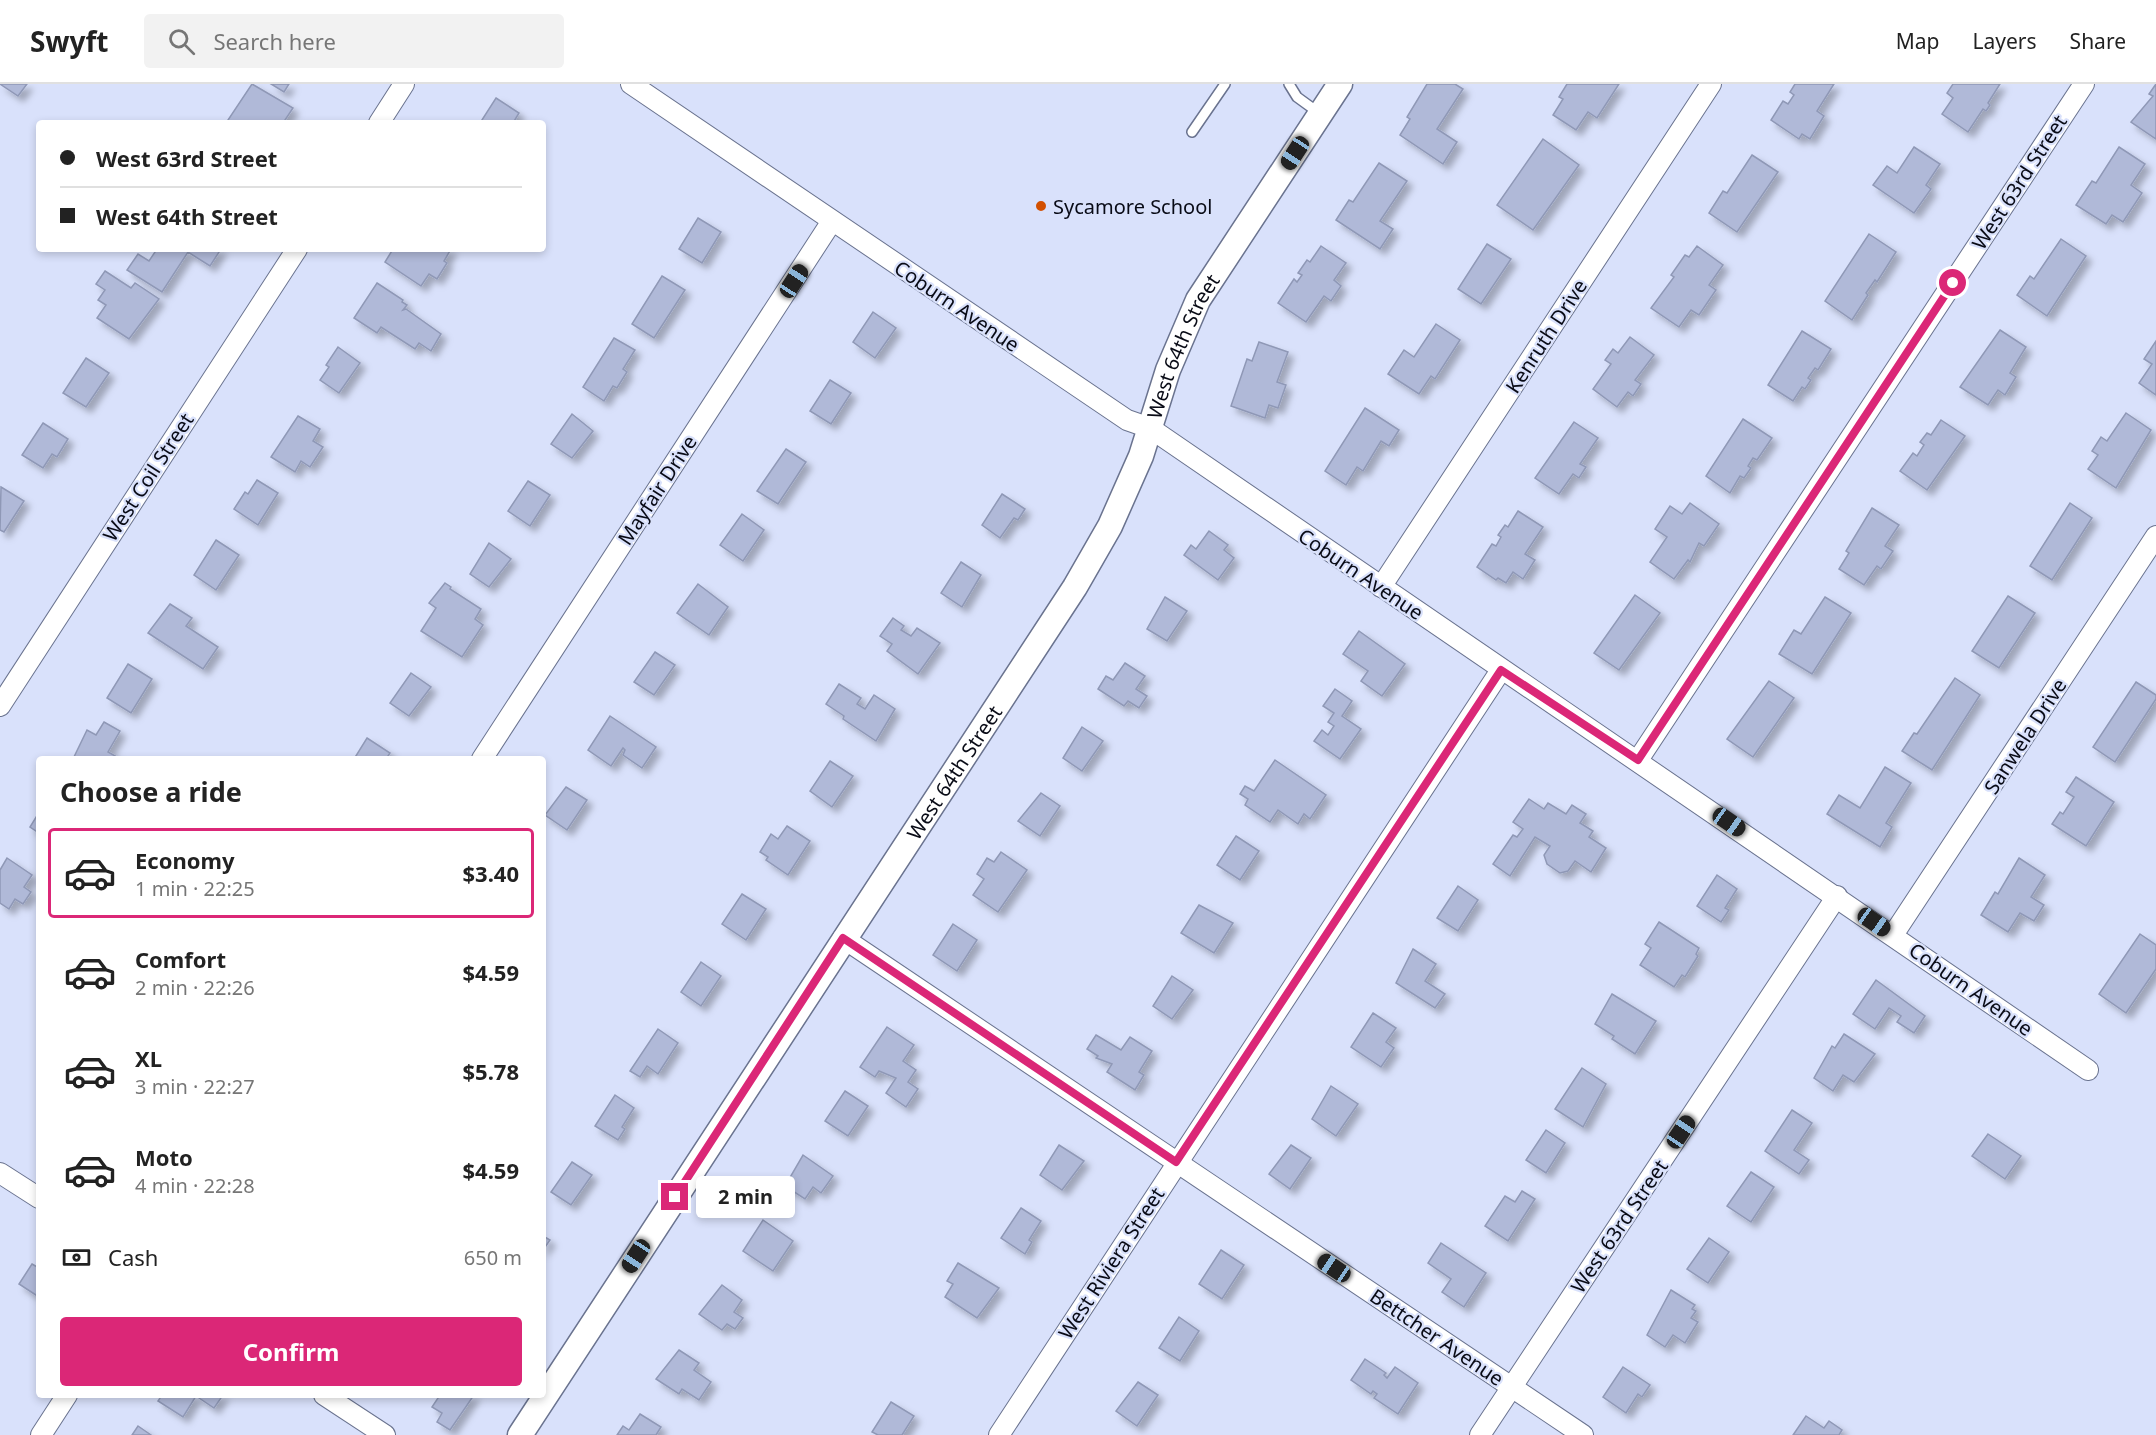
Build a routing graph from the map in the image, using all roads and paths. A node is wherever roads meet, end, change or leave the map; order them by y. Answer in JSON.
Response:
{"nodes":[{"id":1,"x":404,"y":84,"type":"edge"},
{"id":2,"x":631,"y":84,"type":"edge"},
{"id":3,"x":1225,"y":84,"type":"edge"},
{"id":4,"x":1289,"y":84,"type":"edge"},
{"id":5,"x":1341,"y":84,"type":"edge"},
{"id":6,"x":1711,"y":84,"type":"edge"},
{"id":7,"x":2084,"y":84,"type":"edge"},
{"id":8,"x":1321,"y":114,"type":"junction"},
{"id":9,"x":381,"y":120,"type":"edge"},
{"id":10,"x":1192,"y":132,"type":"dead end"},
{"id":11,"x":832,"y":221,"type":"junction"},
{"id":12,"x":295,"y":252,"type":"edge"},
{"id":13,"x":1150,"y":428,"type":"junction"},
{"id":14,"x":2156,"y":536,"type":"edge"},
{"id":15,"x":1381,"y":587,"type":"junction"},
{"id":16,"x":1501,"y":670,"type":"junction"},
{"id":17,"x":0,"y":706,"type":"edge"},
{"id":18,"x":484,"y":756,"type":"edge"},
{"id":19,"x":1638,"y":760,"type":"junction"},
{"id":20,"x":1837,"y":896,"type":"junction"},
{"id":21,"x":1893,"y":936,"type":"junction"},
{"id":22,"x":843,"y":938,"type":"junction"},
{"id":23,"x":2088,"y":1070,"type":"dead end"},
{"id":24,"x":1176,"y":1162,"type":"junction"},
{"id":25,"x":0,"y":1173,"type":"edge"},
{"id":26,"x":36,"y":1196,"type":"edge"},
{"id":27,"x":1511,"y":1387,"type":"junction"},
{"id":28,"x":546,"y":1395,"type":"edge"},
{"id":29,"x":65,"y":1398,"type":"edge"},
{"id":30,"x":329,"y":1398,"type":"edge"},
{"id":31,"x":544,"y":1398,"type":"edge"},
{"id":32,"x":41,"y":1435,"type":"edge"},
{"id":33,"x":385,"y":1435,"type":"edge"},
{"id":34,"x":520,"y":1435,"type":"edge"},
{"id":35,"x":999,"y":1435,"type":"edge"},
{"id":36,"x":1480,"y":1435,"type":"edge"},
{"id":37,"x":1583,"y":1435,"type":"edge"}],
"edges":[{"from":1,"to":9,"type":"street"},
{"from":2,"to":11,"type":"street","name":"Coburn Avenue"},
{"from":3,"to":10,"type":"lane"},
{"from":4,"to":8,"type":"lane"},
{"from":5,"to":8,"type":"street","name":"West 64th Street"},
{"from":6,"to":15,"type":"street","name":"Kenruth Drive"},
{"from":7,"to":19,"type":"street","name":"West 63rd Street"},
{"from":8,"to":13,"type":"street","name":"West 64th Street"},
{"from":11,"to":13,"type":"street","name":"Coburn Avenue"},
{"from":11,"to":18,"type":"street","name":"Mayfair Drive"},
{"from":12,"to":17,"type":"street","name":"West Coil Street"},
{"from":13,"to":15,"type":"street","name":"Coburn Avenue"},
{"from":13,"to":22,"type":"street","name":"West 64th Street"},
{"from":14,"to":21,"type":"street","name":"Sanwela Drive"},
{"from":15,"to":16,"type":"street","name":"Coburn Avenue"},
{"from":16,"to":19,"type":"street","name":"Coburn Avenue"},
{"from":16,"to":24,"type":"street","name":"West Riviera Street"},
{"from":19,"to":20,"type":"street","name":"Coburn Avenue"},
{"from":20,"to":21,"type":"street","name":"Coburn Avenue"},
{"from":20,"to":27,"type":"street","name":"West 63rd Street"},
{"from":21,"to":23,"type":"street","name":"Coburn Avenue"},
{"from":22,"to":24,"type":"street","name":"Bettcher Avenue"},
{"from":22,"to":28,"type":"street","name":"West 64th Street"},
{"from":24,"to":27,"type":"street","name":"Bettcher Avenue"},
{"from":24,"to":35,"type":"street","name":"West Riviera Street"},
{"from":25,"to":26,"type":"street"},
{"from":27,"to":36,"type":"street","name":"West 63rd Street"},
{"from":27,"to":37,"type":"street","name":"Bettcher Avenue"},
{"from":29,"to":32,"type":"street"},
{"from":30,"to":33,"type":"street"},
{"from":31,"to":34,"type":"street","name":"West 64th Street"}]}
